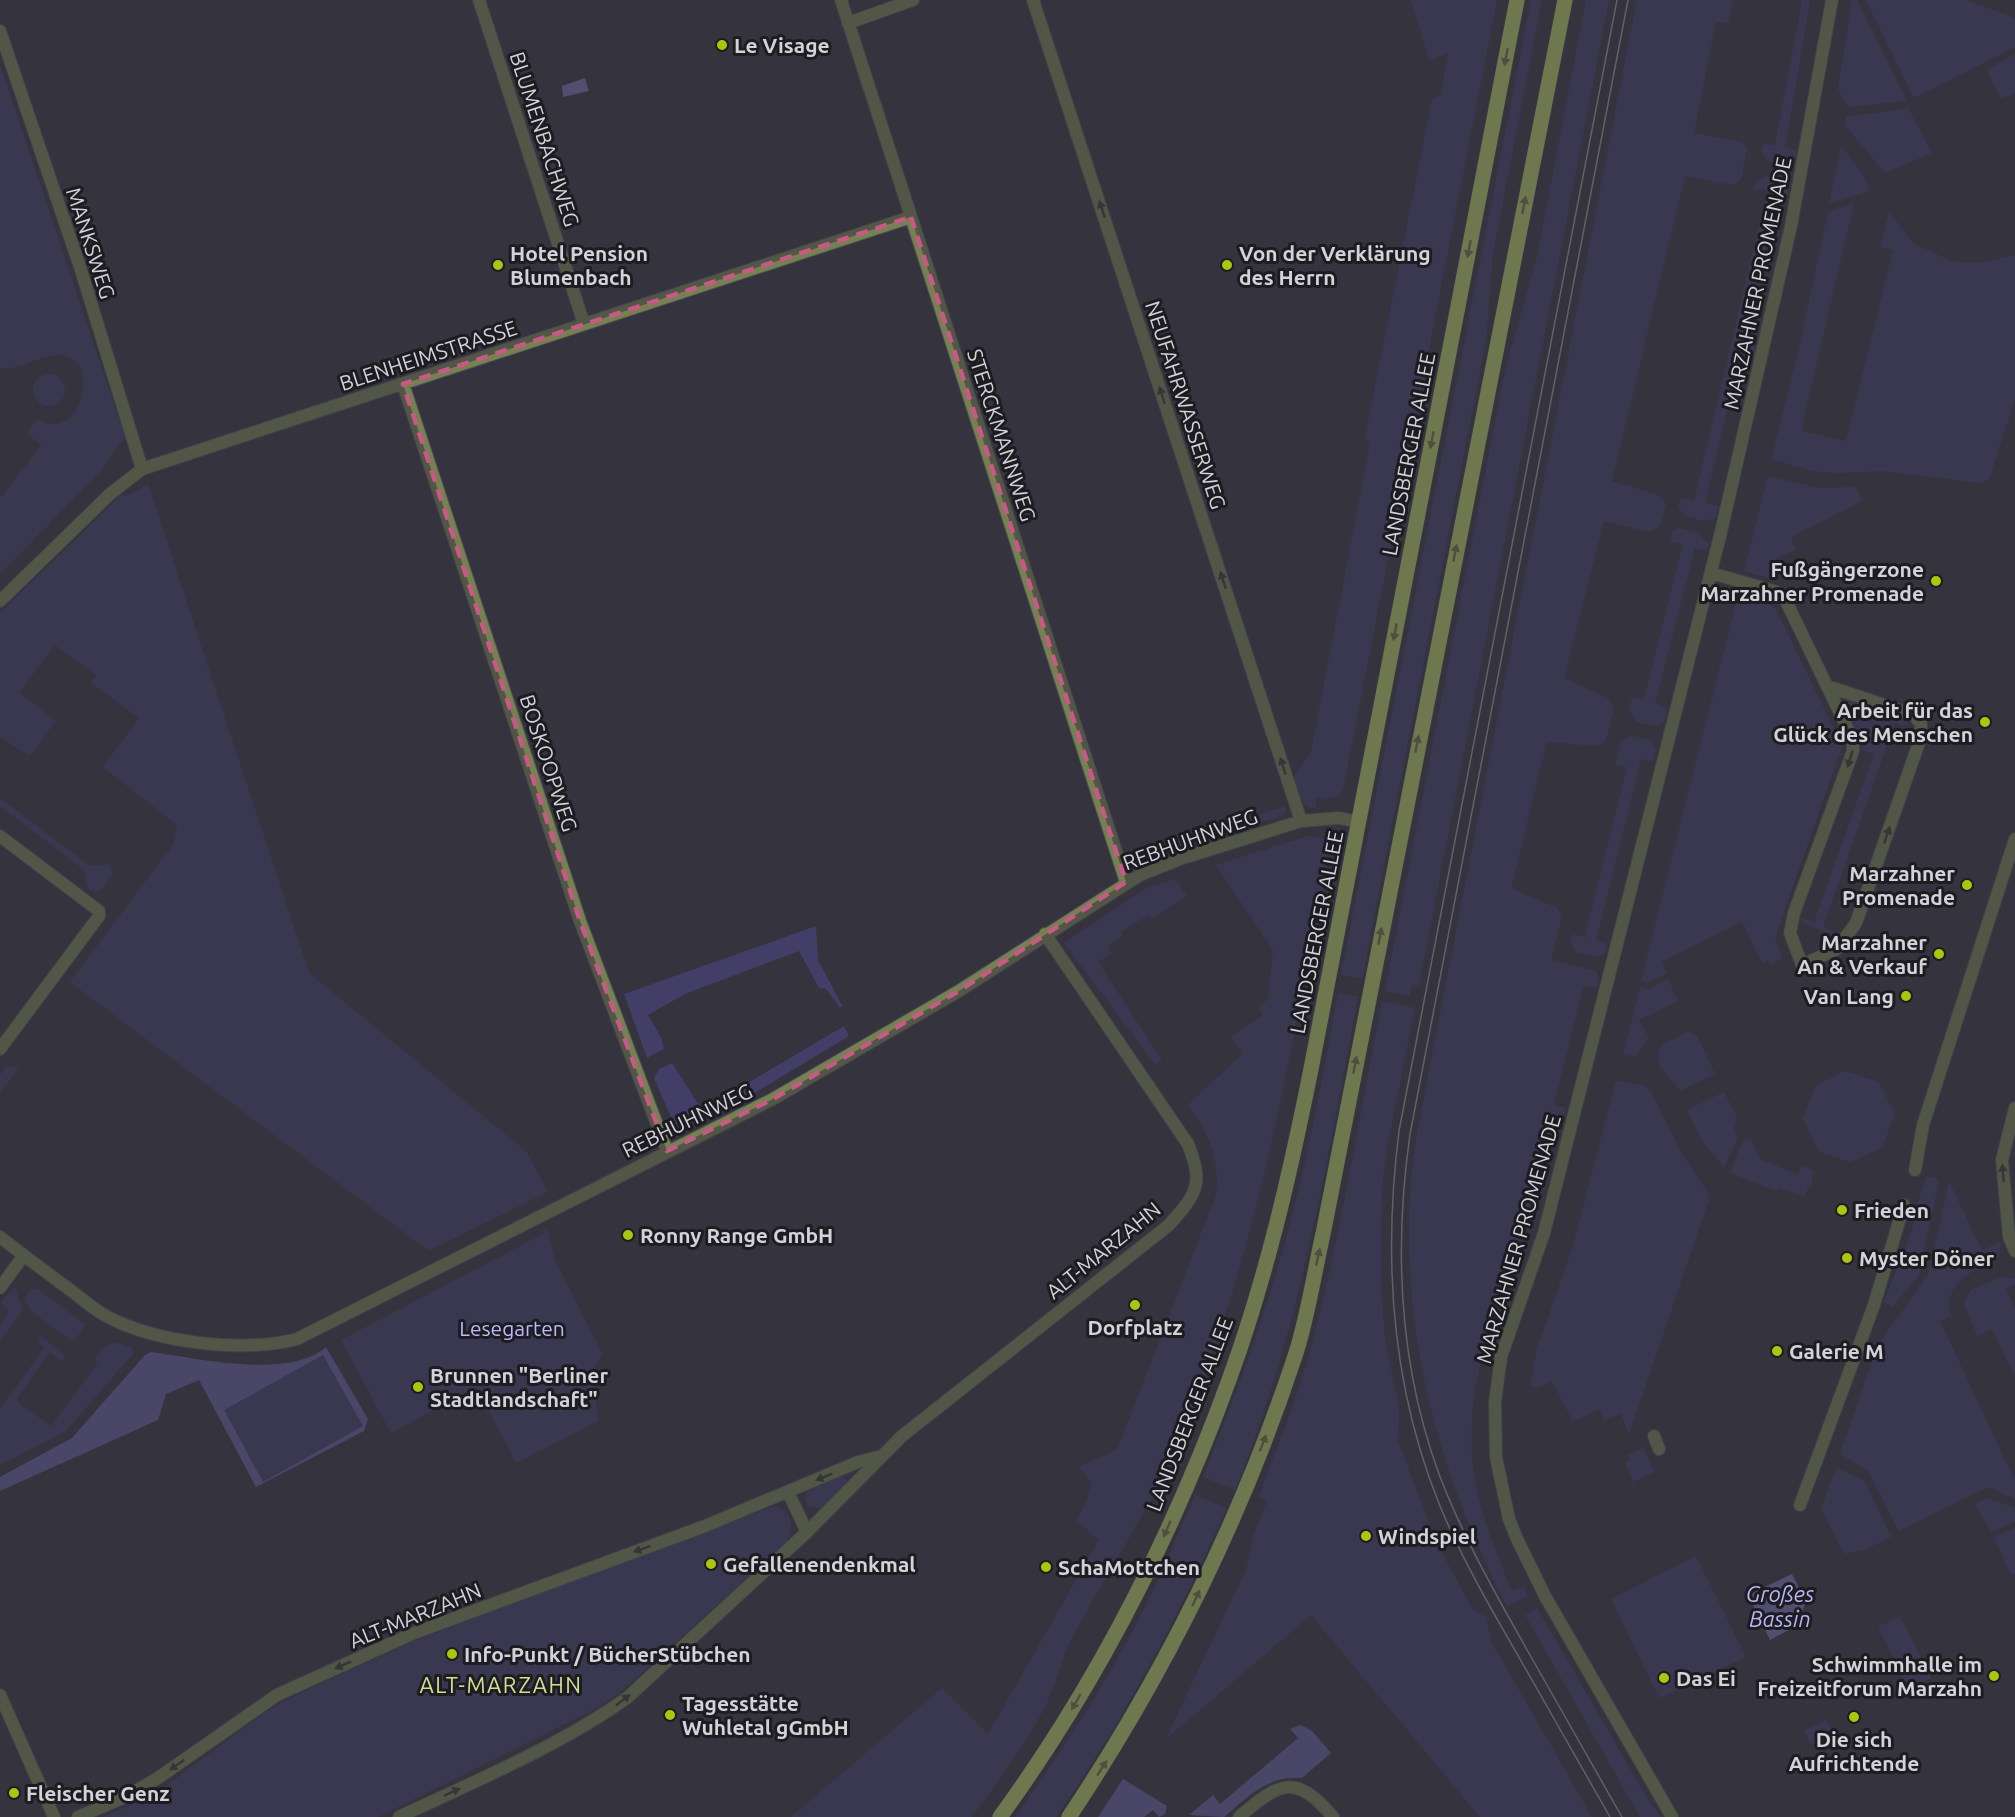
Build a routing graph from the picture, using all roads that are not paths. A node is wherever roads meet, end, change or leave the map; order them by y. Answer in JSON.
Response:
{"nodes":[{"id":1,"x":479,"y":0,"type":"edge"},
{"id":2,"x":841,"y":0,"type":"edge"},
{"id":3,"x":913,"y":0,"type":"edge"},
{"id":4,"x":1034,"y":0,"type":"edge"},
{"id":5,"x":1517,"y":0,"type":"edge"},
{"id":6,"x":1565,"y":0,"type":"edge"},
{"id":7,"x":1832,"y":0,"type":"edge"},
{"id":8,"x":848,"y":23,"type":"junction"},
{"id":9,"x":0,"y":31,"type":"edge"},
{"id":10,"x":911,"y":217,"type":"junction"},
{"id":11,"x":585,"y":324,"type":"junction"},
{"id":12,"x":403,"y":384,"type":"junction"},
{"id":13,"x":142,"y":469,"type":"junction"},
{"id":14,"x":1711,"y":573,"type":"junction"},
{"id":15,"x":0,"y":600,"type":"edge"},
{"id":16,"x":1827,"y":686,"type":"junction"},
{"id":17,"x":1301,"y":821,"type":"junction"},
{"id":18,"x":1359,"y":822,"type":"junction"},
{"id":19,"x":0,"y":836,"type":"edge"},
{"id":20,"x":2015,"y":839,"type":"edge"},
{"id":21,"x":1126,"y":882,"type":"junction"},
{"id":22,"x":1045,"y":934,"type":"junction"},
{"id":23,"x":0,"y":1049,"type":"edge"},
{"id":24,"x":2015,"y":1108,"type":"edge"},
{"id":25,"x":667,"y":1151,"type":"junction"},
{"id":26,"x":1915,"y":1170,"type":"dead end"},
{"id":27,"x":1904,"y":1205,"type":"dead end"},
{"id":28,"x":0,"y":1237,"type":"edge"},
{"id":29,"x":2015,"y":1251,"type":"edge"},
{"id":30,"x":24,"y":1256,"type":"junction"},
{"id":31,"x":0,"y":1287,"type":"edge"},
{"id":32,"x":1654,"y":1436,"type":"dead end"},
{"id":33,"x":1659,"y":1449,"type":"dead end"},
{"id":34,"x":878,"y":1457,"type":"junction"},
{"id":35,"x":788,"y":1492,"type":"junction"},
{"id":36,"x":1800,"y":1505,"type":"dead end"},
{"id":37,"x":807,"y":1532,"type":"junction"},
{"id":38,"x":0,"y":1695,"type":"edge"},
{"id":39,"x":54,"y":1817,"type":"edge"},
{"id":40,"x":78,"y":1817,"type":"edge"},
{"id":41,"x":399,"y":1817,"type":"edge"},
{"id":42,"x":1000,"y":1817,"type":"edge"},
{"id":43,"x":1070,"y":1817,"type":"edge"},
{"id":44,"x":1239,"y":1817,"type":"edge"},
{"id":45,"x":1333,"y":1817,"type":"edge"},
{"id":46,"x":1672,"y":1817,"type":"edge"}],
"edges":[{"from":1,"to":11,"type":"street","name":"BLUMENBACHWEG"},
{"from":2,"to":8,"type":"street","name":"STERCKMANNWEG"},
{"from":3,"to":8,"type":"street"},
{"from":17,"to":4,"type":"street","name":"NEUFAHRWASSERWEG","one_way":true},
{"from":5,"to":18,"type":"main road","name":"LANDSBERGER ALLEE","one_way":true},
{"from":43,"to":6,"type":"main road","one_way":true},
{"from":7,"to":14,"type":"street","name":"MARZAHNER PROMENADE"},
{"from":8,"to":10,"type":"street","name":"STERCKMANNWEG"},
{"from":9,"to":13,"type":"street","name":"MANKSWEG"},
{"from":10,"to":11,"type":"street","name":"BLENHEIMSTRASSE"},
{"from":10,"to":21,"type":"street","name":"STERCKMANNWEG"},
{"from":11,"to":12,"type":"street","name":"BLENHEIMSTRASSE"},
{"from":12,"to":13,"type":"street","name":"BLENHEIMSTRASSE"},
{"from":12,"to":25,"type":"street","name":"BOSKOOPWEG"},
{"from":13,"to":15,"type":"street","name":"BLENHEIMSTRASSE"},
{"from":14,"to":16,"type":"street"},
{"from":14,"to":46,"type":"street","name":"MARZAHNER PROMENADE"},
{"from":16,"to":16,"type":"street","one_way":true},
{"from":17,"to":18,"type":"street","name":"REBHUHNWEG"},
{"from":17,"to":21,"type":"street","name":"REBHUHNWEG"},
{"from":18,"to":42,"type":"main road","name":"LANDSBERGER ALLEE","one_way":true},
{"from":19,"to":23,"type":"street"},
{"from":20,"to":26,"type":"street"},
{"from":21,"to":22,"type":"street","name":"REBHUHNWEG"},
{"from":22,"to":25,"type":"street","name":"REBHUHNWEG"},
{"from":22,"to":34,"type":"street","name":"ALT-MARZAHN"},
{"from":29,"to":24,"type":"street","one_way":true},
{"from":25,"to":30,"type":"street","name":"REBHUHNWEG"},
{"from":27,"to":36,"type":"street"},
{"from":28,"to":30,"type":"street"},
{"from":30,"to":31,"type":"street"},
{"from":32,"to":33,"type":"street"},
{"from":34,"to":35,"type":"street","name":"ALT-MARZAHN","one_way":true},
{"from":34,"to":37,"type":"street","name":"ALT-MARZAHN"},
{"from":35,"to":37,"type":"street"},
{"from":35,"to":40,"type":"street","name":"ALT-MARZAHN","one_way":true},
{"from":41,"to":37,"type":"street","name":"ALT-MARZAHN","one_way":true},
{"from":38,"to":39,"type":"street"},
{"from":44,"to":45,"type":"street"}]}
